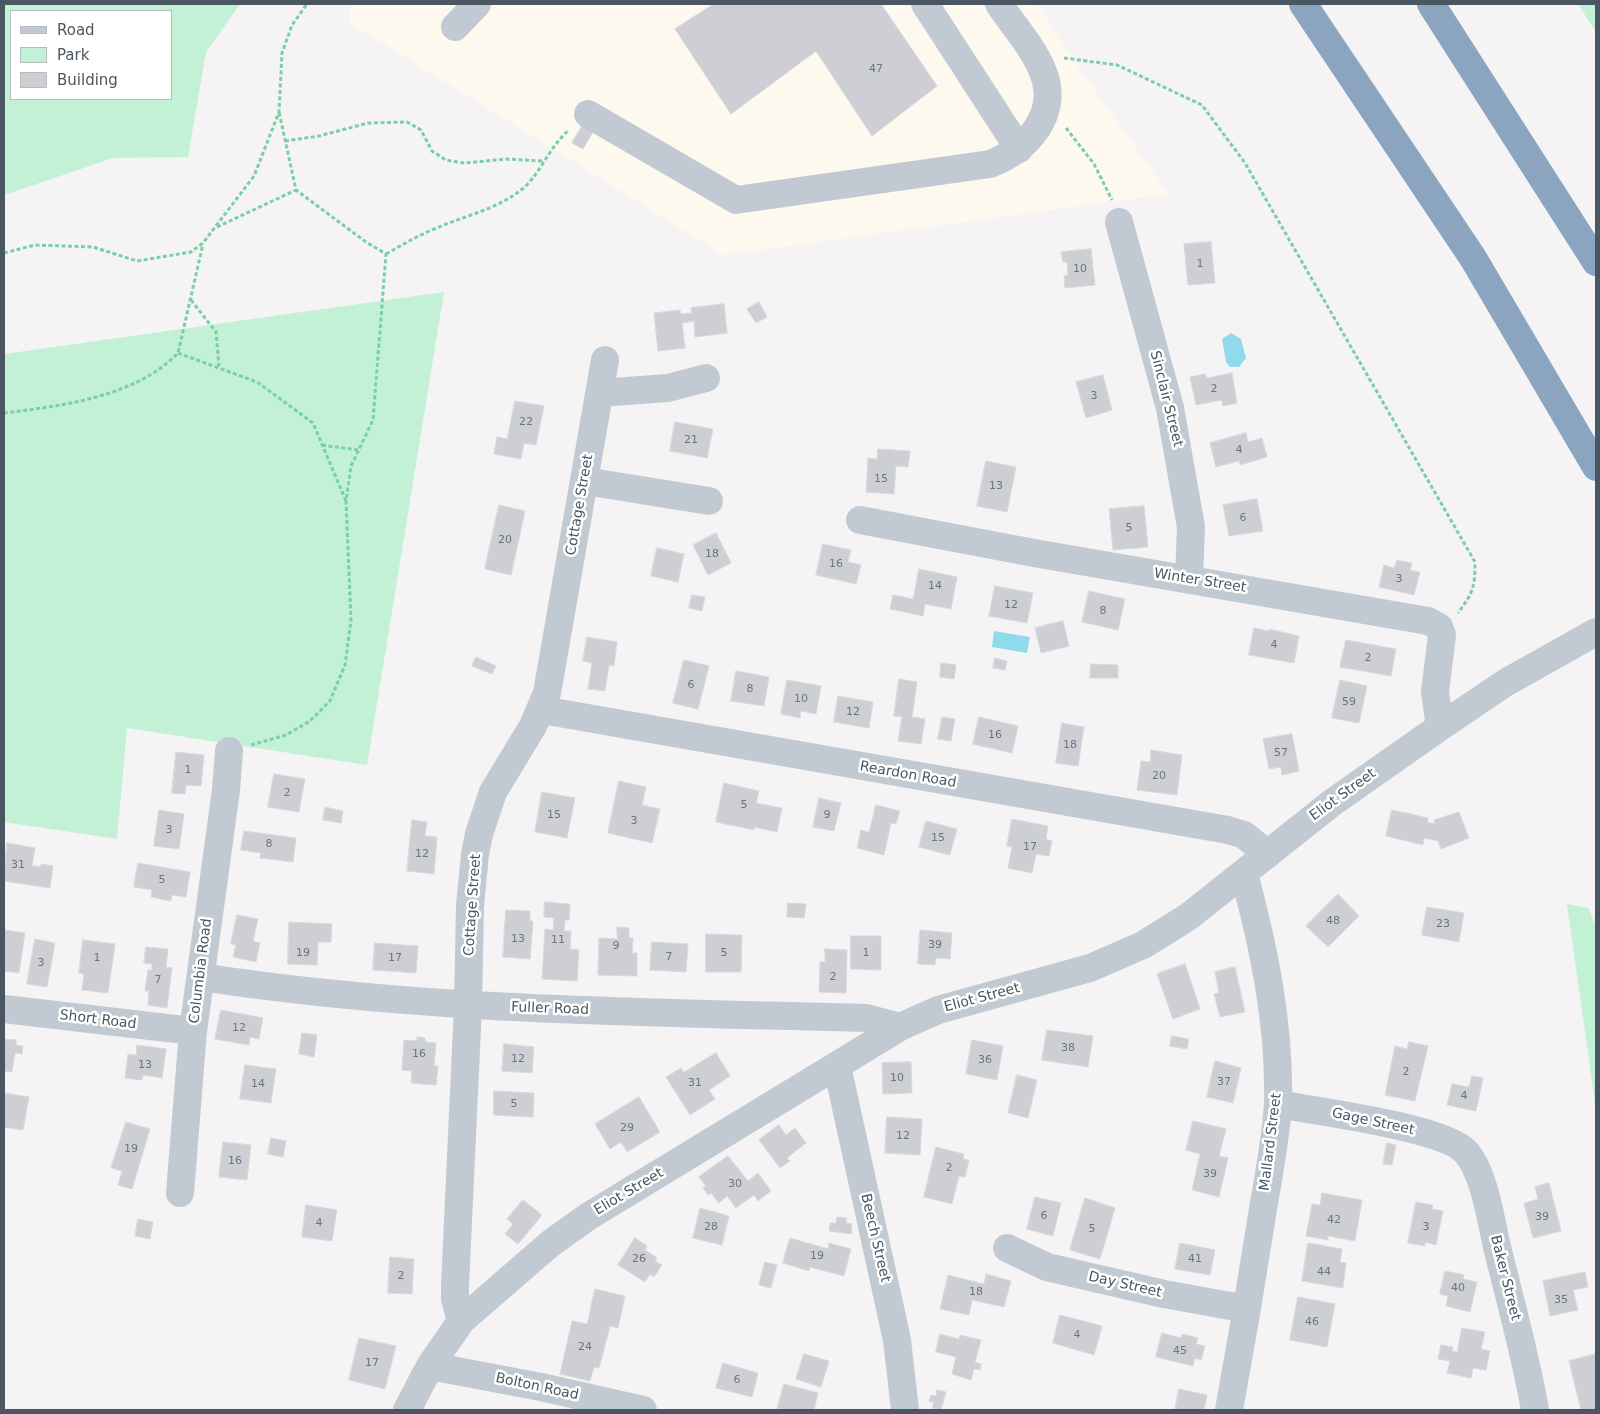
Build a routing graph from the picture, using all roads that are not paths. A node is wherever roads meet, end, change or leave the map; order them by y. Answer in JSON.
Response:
{"nodes":[{"id":1,"x":477,"y":4,"type":"edge"},
{"id":2,"x":925,"y":4,"type":"edge"},
{"id":3,"x":999,"y":4,"type":"edge"},
{"id":4,"x":1304,"y":4,"type":"edge"},
{"id":5,"x":1431,"y":4,"type":"edge"},
{"id":6,"x":455,"y":27,"type":"dead end"},
{"id":7,"x":588,"y":114,"type":"road end"},
{"id":8,"x":1019,"y":149,"type":"junction"},
{"id":9,"x":1119,"y":222,"type":"dead end"},
{"id":10,"x":1596,"y":262,"type":"edge"},
{"id":11,"x":605,"y":360,"type":"dead end"},
{"id":12,"x":706,"y":378,"type":"dead end"},
{"id":13,"x":600,"y":392,"type":"junction"},
{"id":14,"x":1596,"y":467,"type":"edge"},
{"id":15,"x":585,"y":481,"type":"junction"},
{"id":16,"x":709,"y":501,"type":"dead end"},
{"id":17,"x":860,"y":520,"type":"dead end"},
{"id":18,"x":1190,"y":579,"type":"junction"},
{"id":19,"x":1588,"y":636,"type":"edge"},
{"id":20,"x":542,"y":710,"type":"junction"},
{"id":21,"x":1440,"y":726,"type":"junction"},
{"id":22,"x":229,"y":751,"type":"road end"},
{"id":23,"x":1268,"y":854,"type":"junction"},
{"id":24,"x":1244,"y":874,"type":"junction"},
{"id":25,"x":200,"y":977,"type":"junction"},
{"id":26,"x":468,"y":1006,"type":"junction"},
{"id":27,"x":4,"y":1009,"type":"edge"},
{"id":28,"x":900,"y":1027,"type":"junction"},
{"id":29,"x":193,"y":1031,"type":"junction"},
{"id":30,"x":836,"y":1066,"type":"junction"},
{"id":31,"x":1278,"y":1104,"type":"junction"},
{"id":32,"x":1464,"y":1150,"type":"joint"},
{"id":33,"x":180,"y":1193,"type":"dead end"},
{"id":34,"x":1007,"y":1248,"type":"dead end"},
{"id":35,"x":1247,"y":1309,"type":"junction"},
{"id":36,"x":461,"y":1321,"type":"junction"},
{"id":37,"x":430,"y":1366,"type":"junction"},
{"id":38,"x":407,"y":1410,"type":"edge"},
{"id":39,"x":644,"y":1410,"type":"edge"},
{"id":40,"x":905,"y":1410,"type":"edge"},
{"id":41,"x":1230,"y":1410,"type":"edge"},
{"id":42,"x":1535,"y":1410,"type":"edge"}],
"edges":[{"from":1,"to":6,"type":"street"},
{"from":2,"to":8,"type":"street"},
{"from":3,"to":8,"type":"street"},
{"from":4,"to":14,"type":"highway"},
{"from":5,"to":10,"type":"highway"},
{"from":7,"to":8,"type":"street"},
{"from":9,"to":18,"type":"street","name":"Sinclair Street"},
{"from":11,"to":13,"type":"street","name":"Cottage Street"},
{"from":12,"to":13,"type":"street"},
{"from":13,"to":15,"type":"street","name":"Cottage Street"},
{"from":15,"to":16,"type":"street"},
{"from":15,"to":20,"type":"street","name":"Cottage Street"},
{"from":17,"to":18,"type":"street","name":"Winter Street"},
{"from":18,"to":21,"type":"street","name":"Winter Street"},
{"from":19,"to":21,"type":"street","name":"Eliot Street"},
{"from":20,"to":23,"type":"street","name":"Reardon Road"},
{"from":20,"to":26,"type":"street","name":"Cottage Street"},
{"from":21,"to":23,"type":"street","name":"Eliot Street"},
{"from":22,"to":25,"type":"street","name":"Columbia Road"},
{"from":23,"to":24,"type":"street","name":"Eliot Street"},
{"from":24,"to":28,"type":"street","name":"Eliot Street"},
{"from":24,"to":31,"type":"street","name":"Mallard Street"},
{"from":25,"to":26,"type":"street","name":"Fuller Road"},
{"from":25,"to":29,"type":"street","name":"Columbia Road"},
{"from":26,"to":28,"type":"street","name":"Fuller Road"},
{"from":26,"to":36,"type":"street","name":"Cottage Street"},
{"from":27,"to":29,"type":"street","name":"Short Road"},
{"from":28,"to":30,"type":"street","name":"Eliot Street"},
{"from":29,"to":33,"type":"street","name":"Columbia Road"},
{"from":30,"to":36,"type":"street","name":"Eliot Street"},
{"from":30,"to":40,"type":"street","name":"Beech Street"},
{"from":31,"to":32,"type":"street","name":"Gage Street"},
{"from":31,"to":35,"type":"street","name":"Mallard Street"},
{"from":32,"to":42,"type":"street","name":"Baker Street"},
{"from":34,"to":35,"type":"street","name":"Day Street"},
{"from":35,"to":41,"type":"street","name":"Mallard Street"},
{"from":36,"to":37,"type":"street","name":"Eliot Street"},
{"from":37,"to":38,"type":"street","name":"Eliot Street"},
{"from":37,"to":39,"type":"street","name":"Bolton Road"}]}
